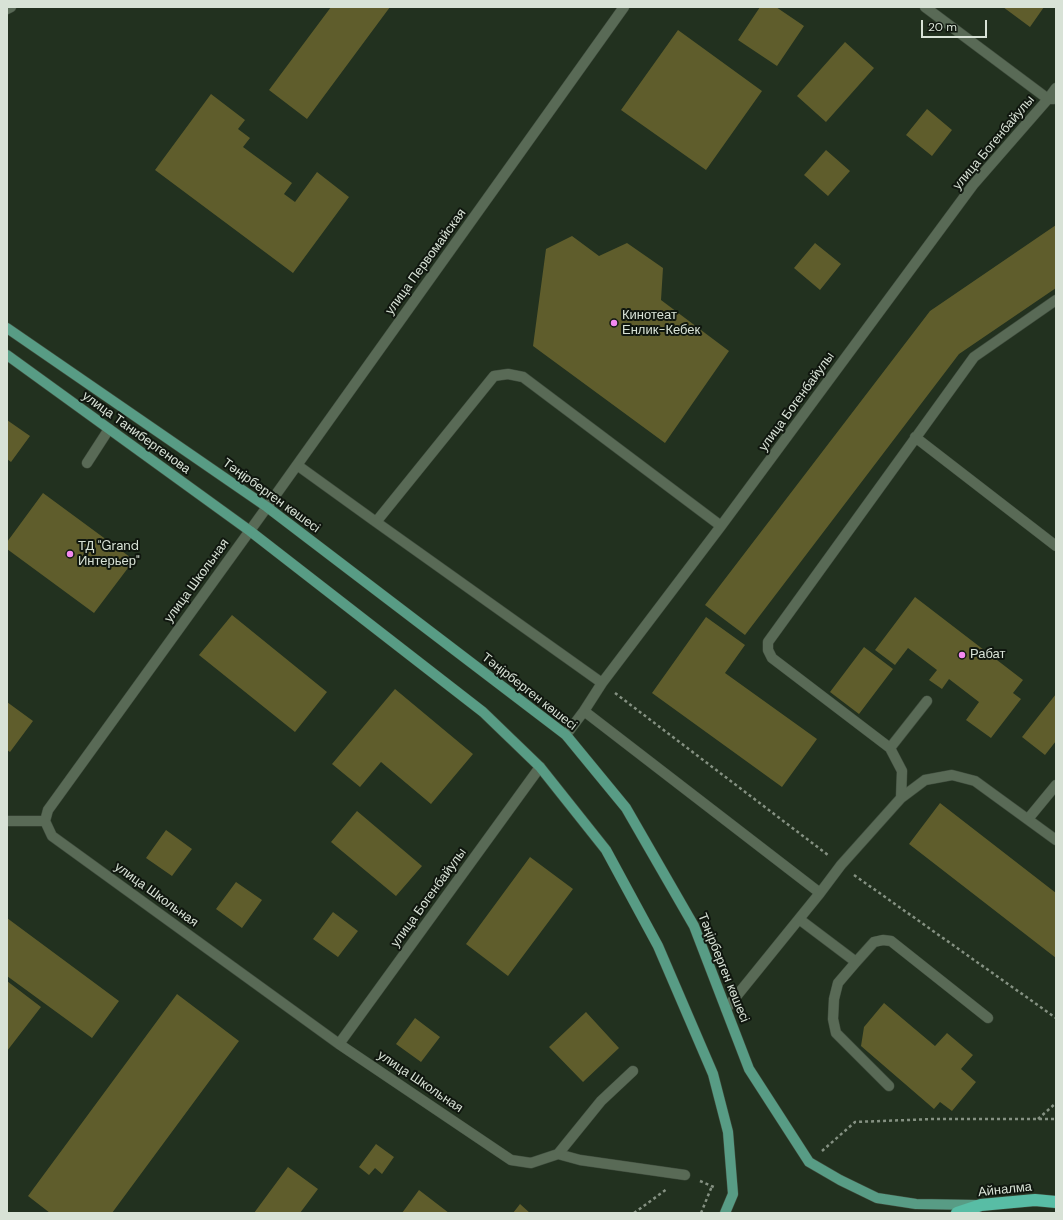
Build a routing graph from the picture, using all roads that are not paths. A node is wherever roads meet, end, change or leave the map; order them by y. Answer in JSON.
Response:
{"nodes":[{"id":1,"x":11,"y":7,"type":"edge"},
{"id":2,"x":624,"y":7,"type":"edge"},
{"id":3,"x":924,"y":7,"type":"edge"},
{"id":4,"x":7,"y":10,"type":"edge"},
{"id":5,"x":1056,"y":88,"type":"edge"},
{"id":6,"x":1052,"y":99,"type":"edge"},
{"id":7,"x":1056,"y":300,"type":"edge"},
{"id":8,"x":7,"y":328,"type":"edge"},
{"id":9,"x":7,"y":355,"type":"edge"},
{"id":10,"x":109,"y":429,"type":"junction"},
{"id":11,"x":915,"y":437,"type":"junction"},
{"id":12,"x":87,"y":463,"type":"dead end"},
{"id":13,"x":297,"y":465,"type":"junction"},
{"id":14,"x":267,"y":507,"type":"junction"},
{"id":15,"x":376,"y":522,"type":"junction"},
{"id":16,"x":721,"y":526,"type":"junction"},
{"id":17,"x":250,"y":531,"type":"junction"},
{"id":18,"x":1056,"y":546,"type":"edge"},
{"id":19,"x":602,"y":683,"type":"junction"},
{"id":20,"x":927,"y":701,"type":"dead end"},
{"id":21,"x":584,"y":711,"type":"junction"},
{"id":22,"x":566,"y":735,"type":"junction"},
{"id":23,"x":890,"y":748,"type":"junction"},
{"id":24,"x":540,"y":767,"type":"junction"},
{"id":25,"x":1056,"y":785,"type":"edge"},
{"id":26,"x":901,"y":798,"type":"junction"},
{"id":27,"x":1028,"y":819,"type":"junction"},
{"id":28,"x":7,"y":821,"type":"edge"},
{"id":29,"x":45,"y":821,"type":"junction"},
{"id":30,"x":1056,"y":840,"type":"edge"},
{"id":31,"x":820,"y":893,"type":"junction"},
{"id":32,"x":799,"y":919,"type":"junction"},
{"id":33,"x":856,"y":962,"type":"junction"},
{"id":34,"x":726,"y":1009,"type":"junction"},
{"id":35,"x":988,"y":1018,"type":"dead end"},
{"id":36,"x":339,"y":1044,"type":"junction"},
{"id":37,"x":633,"y":1071,"type":"dead end"},
{"id":38,"x":889,"y":1086,"type":"dead end"},
{"id":39,"x":558,"y":1154,"type":"junction"},
{"id":40,"x":685,"y":1175,"type":"road end"},
{"id":41,"x":1056,"y":1202,"type":"edge"},
{"id":42,"x":981,"y":1205,"type":"junction"},
{"id":43,"x":726,"y":1213,"type":"edge"},
{"id":44,"x":957,"y":1213,"type":"edge"}],
"edges":[{"from":1,"to":4,"type":"street"},
{"from":2,"to":13,"type":"street","name":"улица Первомайская"},
{"from":3,"to":6,"type":"street"},
{"from":5,"to":6,"type":"street","name":"улица Богенбайулы"},
{"from":6,"to":16,"type":"street","name":"улица Богенбайулы"},
{"from":7,"to":11,"type":"street"},
{"from":8,"to":14,"type":"main road","name":"Тәңірберген көшесі"},
{"from":9,"to":10,"type":"main road","name":"улица Танибергенова"},
{"from":10,"to":12,"type":"street"},
{"from":10,"to":17,"type":"main road","name":"улица Танибергенова"},
{"from":11,"to":18,"type":"street"},
{"from":11,"to":23,"type":"street"},
{"from":13,"to":14,"type":"street","name":"улица Первомайская"},
{"from":13,"to":15,"type":"street"},
{"from":14,"to":17,"type":"street","name":"улица Первомайская"},
{"from":14,"to":22,"type":"main road","name":"Тәңірберген көшесі"},
{"from":15,"to":16,"type":"street"},
{"from":15,"to":19,"type":"street"},
{"from":16,"to":19,"type":"street","name":"улица Богенбайулы"},
{"from":17,"to":24,"type":"main road"},
{"from":17,"to":29,"type":"street","name":"улица Школьная"},
{"from":19,"to":21,"type":"street","name":"улица Богенбайулы"},
{"from":20,"to":23,"type":"street"},
{"from":21,"to":22,"type":"street","name":"улица Богенбайулы"},
{"from":21,"to":31,"type":"street"},
{"from":22,"to":34,"type":"main road","name":"Тәңірберген көшесі"},
{"from":23,"to":26,"type":"street"},
{"from":24,"to":36,"type":"street","name":"улица Богенбайулы"},
{"from":24,"to":43,"type":"main road"},
{"from":25,"to":27,"type":"street"},
{"from":26,"to":27,"type":"street"},
{"from":26,"to":31,"type":"street"},
{"from":27,"to":30,"type":"street"},
{"from":28,"to":29,"type":"street"},
{"from":29,"to":36,"type":"street","name":"улица Школьная"},
{"from":31,"to":32,"type":"street"},
{"from":32,"to":33,"type":"street"},
{"from":32,"to":34,"type":"street"},
{"from":33,"to":35,"type":"street"},
{"from":33,"to":38,"type":"street"},
{"from":34,"to":42,"type":"main road","name":"Тәңірберген көшесі"},
{"from":36,"to":39,"type":"street","name":"улица Школьная"},
{"from":37,"to":39,"type":"street"},
{"from":39,"to":40,"type":"street"},
{"from":41,"to":42,"type":"highway","name":"Айналма"},
{"from":42,"to":44,"type":"highway","name":"Айналма"}]}
